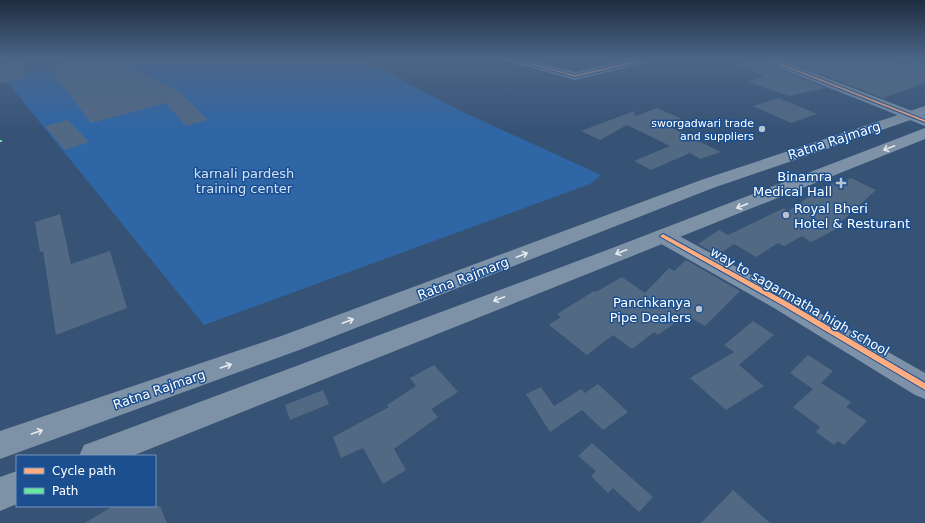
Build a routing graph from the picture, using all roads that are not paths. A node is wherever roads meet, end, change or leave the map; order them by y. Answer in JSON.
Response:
{"nodes":[{"id":1,"x":834,"y":83,"type":"edge"},
{"id":2,"x":920,"y":115,"type":"edge"},
{"id":3,"x":925,"y":133,"type":"edge"},
{"id":4,"x":662,"y":236,"type":"junction"},
{"id":5,"x":925,"y":387,"type":"edge"},
{"id":6,"x":0,"y":445,"type":"edge"},
{"id":7,"x":98,"y":455,"type":"edge"},
{"id":8,"x":16,"y":487,"type":"edge"},
{"id":9,"x":0,"y":494,"type":"edge"}],
"edges":[{"from":1,"to":2,"type":"street"},
{"from":6,"to":2,"type":"highway","name":"Ratna Rajmarg","one_way":true},
{"from":3,"to":4,"type":"highway","name":"Ratna Rajmarg","one_way":true},
{"from":4,"to":5,"type":"street","name":"way to sagarmatha high school"},
{"from":4,"to":7,"type":"highway","name":"Ratna Rajmarg","one_way":true},
{"from":8,"to":9,"type":"highway"}]}
